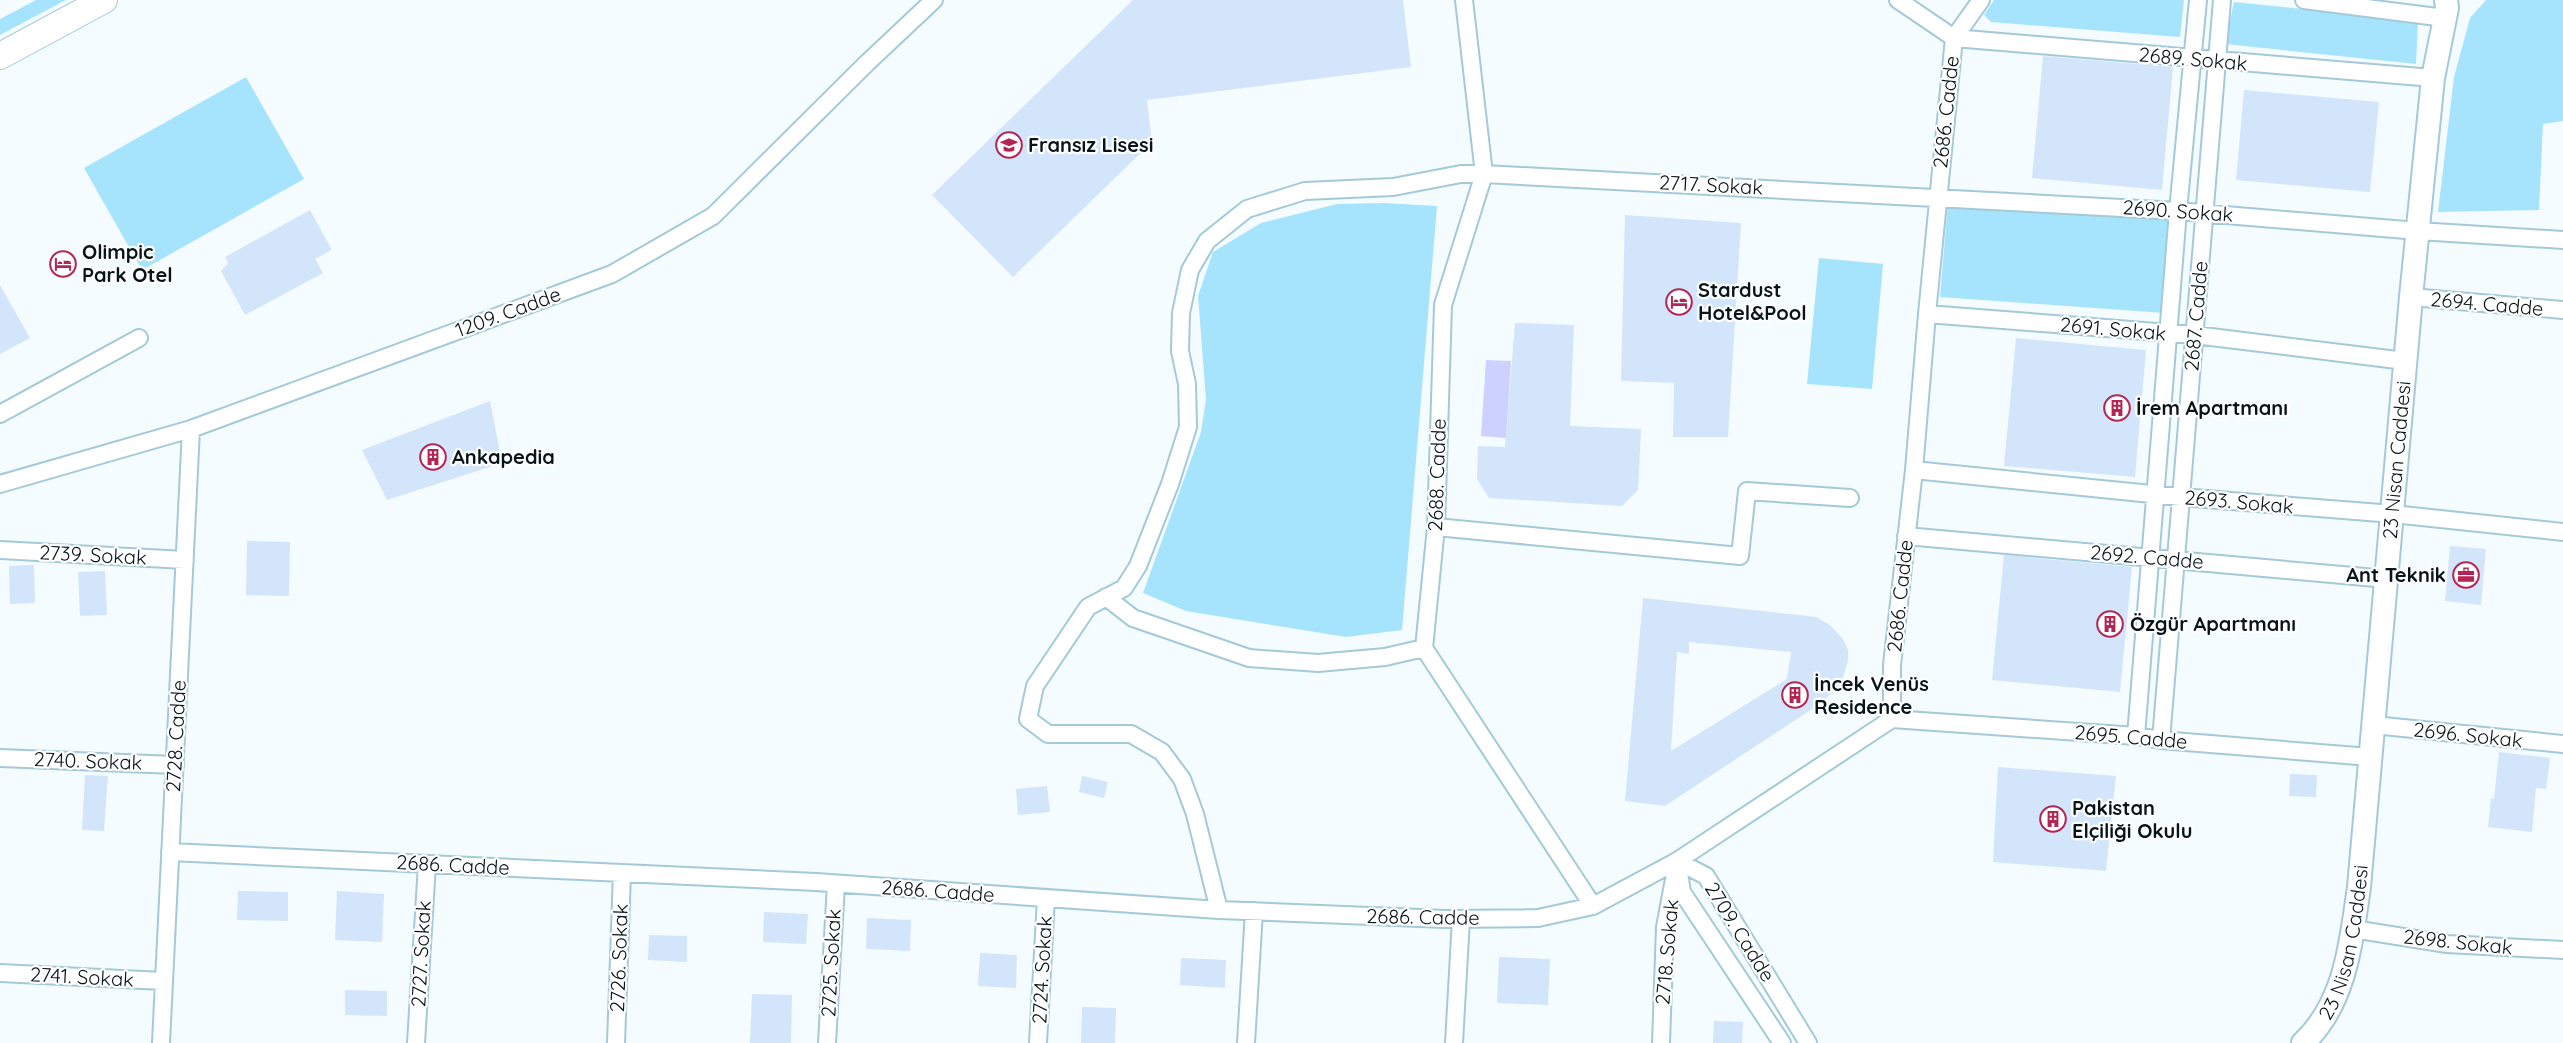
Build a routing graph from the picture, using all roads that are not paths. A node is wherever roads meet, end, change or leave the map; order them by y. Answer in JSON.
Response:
{"nodes":[{"id":1,"x":104,"y":0,"type":"edge"},
{"id":2,"x":934,"y":0,"type":"edge"},
{"id":3,"x":1464,"y":0,"type":"edge"},
{"id":4,"x":1898,"y":0,"type":"edge"},
{"id":5,"x":1981,"y":0,"type":"edge"},
{"id":6,"x":2199,"y":0,"type":"edge"},
{"id":7,"x":2222,"y":0,"type":"edge"},
{"id":8,"x":2304,"y":0,"type":"edge"},
{"id":9,"x":2448,"y":6,"type":"edge"},
{"id":10,"x":1954,"y":38,"type":"junction"},
{"id":11,"x":0,"y":56,"type":"edge"},
{"id":12,"x":2194,"y":59,"type":"junction"},
{"id":13,"x":2218,"y":61,"type":"junction"},
{"id":14,"x":2433,"y":78,"type":"junction"},
{"id":15,"x":1484,"y":174,"type":"junction"},
{"id":16,"x":1938,"y":196,"type":"junction"},
{"id":17,"x":2178,"y":210,"type":"junction"},
{"id":18,"x":2204,"y":213,"type":"junction"},
{"id":19,"x":2418,"y":231,"type":"junction"},
{"id":20,"x":2563,"y":240,"type":"edge"},
{"id":21,"x":2411,"y":297,"type":"junction"},
{"id":22,"x":2563,"y":310,"type":"edge"},
{"id":23,"x":1927,"y":314,"type":"junction"},
{"id":24,"x":2168,"y":333,"type":"junction"},
{"id":25,"x":2195,"y":335,"type":"junction"},
{"id":26,"x":139,"y":338,"type":"dead end"},
{"id":27,"x":2405,"y":361,"type":"junction"},
{"id":28,"x":0,"y":414,"type":"edge"},
{"id":29,"x":191,"y":429,"type":"junction"},
{"id":30,"x":1914,"y":470,"type":"junction"},
{"id":31,"x":0,"y":484,"type":"edge"},
{"id":32,"x":2154,"y":494,"type":"junction"},
{"id":33,"x":2181,"y":497,"type":"junction"},
{"id":34,"x":1850,"y":498,"type":"dead end"},
{"id":35,"x":2393,"y":514,"type":"junction"},
{"id":36,"x":1436,"y":527,"type":"junction"},
{"id":37,"x":2563,"y":532,"type":"edge"},
{"id":38,"x":1906,"y":536,"type":"junction"},
{"id":39,"x":0,"y":550,"type":"edge"},
{"id":40,"x":2150,"y":558,"type":"junction"},
{"id":41,"x":185,"y":560,"type":"junction"},
{"id":42,"x":2176,"y":560,"type":"junction"},
{"id":43,"x":2387,"y":579,"type":"junction"},
{"id":44,"x":1106,"y":597,"type":"junction"},
{"id":45,"x":1424,"y":648,"type":"junction"},
{"id":46,"x":1892,"y":718,"type":"junction"},
{"id":47,"x":2373,"y":725,"type":"junction"},
{"id":48,"x":2136,"y":736,"type":"junction"},
{"id":49,"x":2161,"y":740,"type":"junction"},
{"id":50,"x":2563,"y":744,"type":"edge"},
{"id":51,"x":2370,"y":757,"type":"junction"},
{"id":52,"x":0,"y":758,"type":"edge"},
{"id":53,"x":175,"y":765,"type":"junction"},
{"id":54,"x":170,"y":852,"type":"junction"},
{"id":55,"x":1677,"y":861,"type":"junction"},
{"id":56,"x":427,"y":864,"type":"junction"},
{"id":57,"x":622,"y":873,"type":"junction"},
{"id":58,"x":836,"y":884,"type":"junction"},
{"id":59,"x":1046,"y":898,"type":"junction"},
{"id":60,"x":1593,"y":906,"type":"junction"},
{"id":61,"x":1219,"y":910,"type":"junction"},
{"id":62,"x":1254,"y":911,"type":"junction"},
{"id":63,"x":1461,"y":919,"type":"junction"},
{"id":64,"x":2353,"y":929,"type":"junction"},
{"id":65,"x":2563,"y":950,"type":"edge"},
{"id":66,"x":0,"y":973,"type":"edge"},
{"id":67,"x":163,"y":981,"type":"junction"},
{"id":68,"x":2305,"y":1042,"type":"edge"},
{"id":69,"x":161,"y":1043,"type":"edge"},
{"id":70,"x":416,"y":1043,"type":"edge"},
{"id":71,"x":616,"y":1043,"type":"edge"},
{"id":72,"x":827,"y":1043,"type":"edge"},
{"id":73,"x":1038,"y":1043,"type":"edge"},
{"id":74,"x":1246,"y":1043,"type":"edge"},
{"id":75,"x":1454,"y":1043,"type":"edge"},
{"id":76,"x":1660,"y":1043,"type":"edge"},
{"id":77,"x":1782,"y":1043,"type":"edge"},
{"id":78,"x":1808,"y":1043,"type":"edge"}],
"edges":[{"from":1,"to":11,"type":"main road"},
{"from":2,"to":29,"type":"street","name":"1209. Cadde"},
{"from":3,"to":15,"type":"street","name":"2688. Cadde"},
{"from":4,"to":10,"type":"street"},
{"from":5,"to":10,"type":"street","name":"2686. Cadde"},
{"from":6,"to":12,"type":"street","name":"2687. Cadde"},
{"from":7,"to":13,"type":"street","name":"2687. Cadde"},
{"from":8,"to":9,"type":"street"},
{"from":9,"to":14,"type":"main road","name":"23 Nisan Caddesi"},
{"from":10,"to":12,"type":"street","name":"2689. Sokak"},
{"from":10,"to":16,"type":"street","name":"2686. Cadde"},
{"from":12,"to":13,"type":"street","name":"2689. Sokak"},
{"from":12,"to":17,"type":"street","name":"2687. Cadde"},
{"from":13,"to":14,"type":"street","name":"2689. Sokak"},
{"from":13,"to":18,"type":"street","name":"2687. Cadde"},
{"from":14,"to":19,"type":"main road","name":"23 Nisan Caddesi"},
{"from":15,"to":16,"type":"street","name":"2717. Sokak"},
{"from":15,"to":36,"type":"street","name":"2688. Cadde"},
{"from":15,"to":44,"type":"street","name":"2717. Sokak"},
{"from":16,"to":17,"type":"street","name":"2690. Sokak"},
{"from":16,"to":23,"type":"street","name":"2686. Cadde"},
{"from":17,"to":18,"type":"street","name":"2690. Sokak"},
{"from":17,"to":24,"type":"street","name":"2687. Cadde"},
{"from":18,"to":19,"type":"street","name":"2690. Sokak"},
{"from":18,"to":25,"type":"street","name":"2687. Cadde"},
{"from":19,"to":20,"type":"street"},
{"from":19,"to":21,"type":"main road","name":"23 Nisan Caddesi"},
{"from":21,"to":22,"type":"street","name":"2694. Cadde"},
{"from":21,"to":27,"type":"main road","name":"23 Nisan Caddesi"},
{"from":23,"to":24,"type":"street","name":"2691. Sokak"},
{"from":23,"to":30,"type":"street","name":"2686. Cadde"},
{"from":24,"to":25,"type":"street","name":"2691. Sokak"},
{"from":24,"to":32,"type":"street","name":"2687. Cadde"},
{"from":25,"to":27,"type":"street","name":"2691. Sokak"},
{"from":25,"to":33,"type":"street","name":"2687. Cadde"},
{"from":26,"to":28,"type":"street"},
{"from":27,"to":35,"type":"main road","name":"23 Nisan Caddesi"},
{"from":29,"to":31,"type":"street","name":"1209. Cadde"},
{"from":29,"to":41,"type":"street","name":"2728. Cadde"},
{"from":30,"to":32,"type":"street","name":"2693. Sokak"},
{"from":30,"to":38,"type":"street","name":"2686. Cadde"},
{"from":32,"to":33,"type":"street","name":"2693. Sokak"},
{"from":32,"to":40,"type":"street","name":"2687. Cadde"},
{"from":33,"to":35,"type":"street","name":"2693. Sokak"},
{"from":33,"to":42,"type":"street","name":"2687. Cadde"},
{"from":34,"to":36,"type":"street"},
{"from":35,"to":37,"type":"street","name":"2693. Sokak"},
{"from":35,"to":43,"type":"main road","name":"23 Nisan Caddesi"},
{"from":36,"to":45,"type":"street","name":"2688. Cadde"},
{"from":38,"to":40,"type":"street","name":"2692. Cadde"},
{"from":38,"to":46,"type":"street","name":"2686. Cadde"},
{"from":39,"to":41,"type":"street","name":"2739. Sokak"},
{"from":40,"to":42,"type":"street","name":"2692. Cadde"},
{"from":40,"to":48,"type":"street","name":"2687. Cadde"},
{"from":41,"to":53,"type":"street","name":"2728. Cadde"},
{"from":42,"to":43,"type":"street","name":"2692. Cadde"},
{"from":42,"to":49,"type":"street","name":"2687. Cadde"},
{"from":43,"to":47,"type":"main road","name":"23 Nisan Caddesi"},
{"from":44,"to":45,"type":"street"},
{"from":44,"to":61,"type":"street","name":"2717. Sokak"},
{"from":45,"to":60,"type":"street"},
{"from":46,"to":48,"type":"street","name":"2695. Cadde"},
{"from":46,"to":55,"type":"street","name":"2686. Cadde"},
{"from":47,"to":50,"type":"street","name":"2696. Sokak"},
{"from":47,"to":51,"type":"main road","name":"23 Nisan Caddesi"},
{"from":48,"to":49,"type":"street","name":"2695. Cadde"},
{"from":49,"to":51,"type":"street","name":"2695. Cadde"},
{"from":51,"to":64,"type":"main road","name":"23 Nisan Caddesi"},
{"from":52,"to":53,"type":"street","name":"2740. Sokak"},
{"from":53,"to":54,"type":"street","name":"2728. Cadde"},
{"from":54,"to":56,"type":"street","name":"2686. Cadde"},
{"from":54,"to":67,"type":"street","name":"2728. Cadde"},
{"from":55,"to":60,"type":"street","name":"2686. Cadde"},
{"from":55,"to":76,"type":"street","name":"2718. Sokak"},
{"from":55,"to":77,"type":"street","name":"2709. Cadde"},
{"from":55,"to":78,"type":"street","name":"2709. Cadde"},
{"from":56,"to":57,"type":"street","name":"2686. Cadde"},
{"from":56,"to":70,"type":"street","name":"2727. Sokak"},
{"from":57,"to":58,"type":"street","name":"2686. Cadde"},
{"from":57,"to":71,"type":"street","name":"2726. Sokak"},
{"from":58,"to":59,"type":"street","name":"2686. Cadde"},
{"from":58,"to":72,"type":"street","name":"2725. Sokak"},
{"from":59,"to":61,"type":"street","name":"2686. Cadde"},
{"from":59,"to":73,"type":"street","name":"2724. Sokak"},
{"from":60,"to":63,"type":"street","name":"2686. Cadde"},
{"from":61,"to":62,"type":"street","name":"2686. Cadde"},
{"from":62,"to":63,"type":"street","name":"2686. Cadde"},
{"from":62,"to":74,"type":"street"},
{"from":63,"to":75,"type":"street"},
{"from":64,"to":65,"type":"street","name":"2698. Sokak"},
{"from":64,"to":68,"type":"main road","name":"23 Nisan Caddesi"},
{"from":66,"to":67,"type":"street","name":"2741. Sokak"},
{"from":67,"to":69,"type":"street","name":"2728. Cadde"}]}
